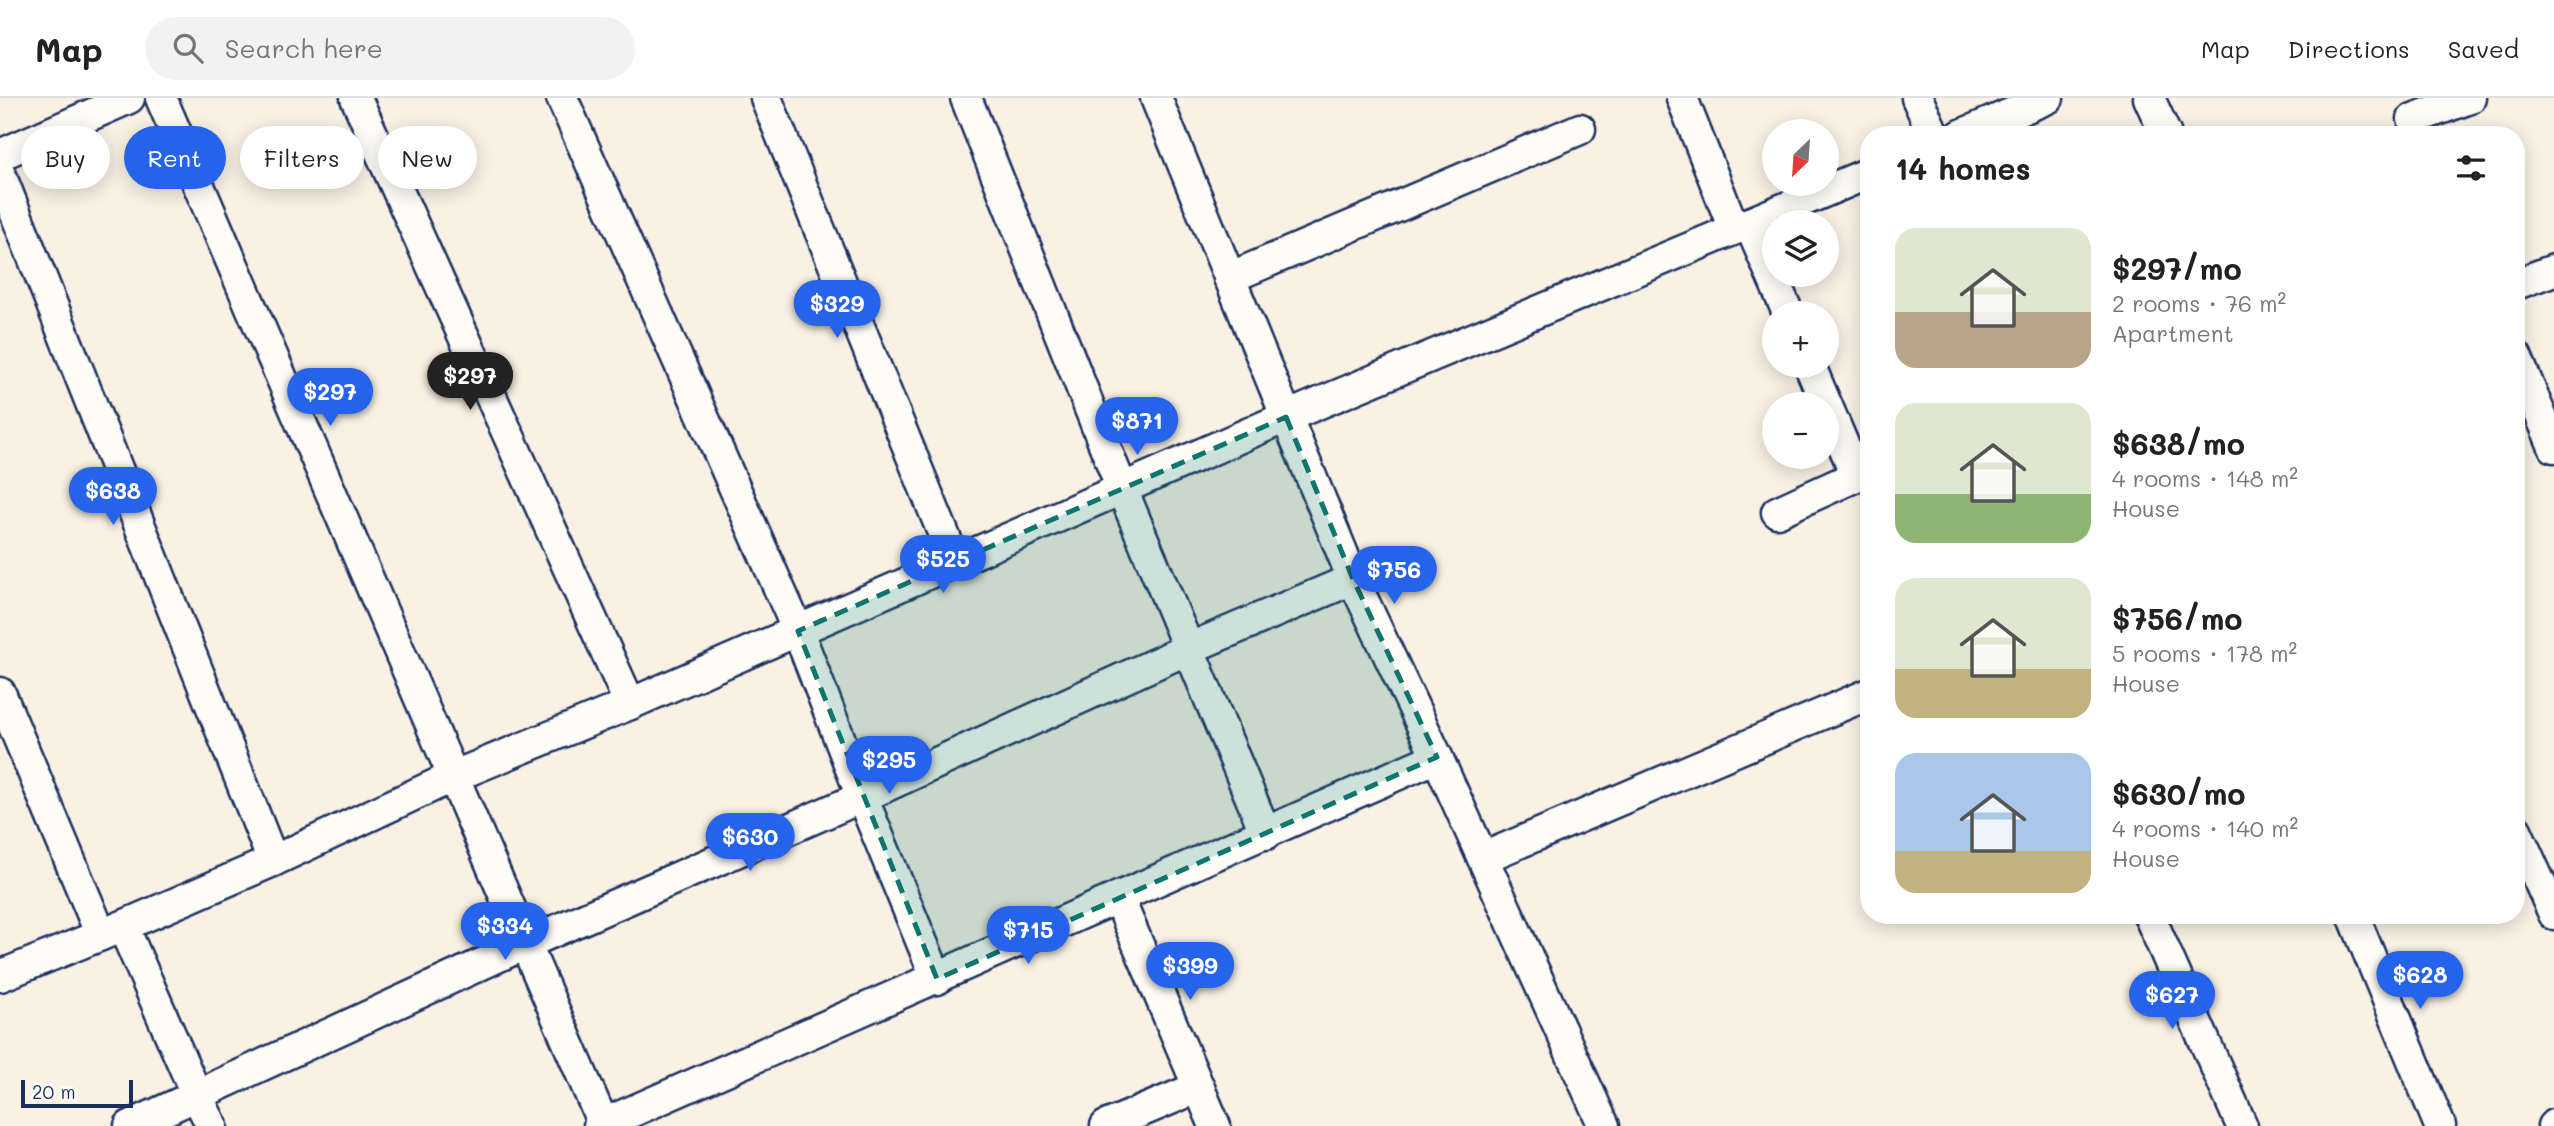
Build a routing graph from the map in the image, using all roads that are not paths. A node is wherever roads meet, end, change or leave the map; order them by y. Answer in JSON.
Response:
{"nodes":[{"id":1,"x":129,"y":98,"type":"edge"},
{"id":2,"x":161,"y":98,"type":"edge"},
{"id":3,"x":356,"y":98,"type":"edge"},
{"id":4,"x":562,"y":98,"type":"edge"},
{"id":5,"x":766,"y":98,"type":"edge"},
{"id":6,"x":966,"y":98,"type":"edge"},
{"id":7,"x":1156,"y":98,"type":"edge"},
{"id":8,"x":1682,"y":98,"type":"edge"},
{"id":9,"x":1917,"y":98,"type":"edge"},
{"id":10,"x":2048,"y":98,"type":"edge"},
{"id":11,"x":2149,"y":98,"type":"edge"},
{"id":12,"x":2470,"y":98,"type":"edge"},
{"id":13,"x":2412,"y":117,"type":"edge"},
{"id":14,"x":1930,"y":126,"type":"edge"},
{"id":15,"x":1982,"y":126,"type":"edge"},
{"id":16,"x":2162,"y":126,"type":"edge"},
{"id":17,"x":1580,"y":129,"type":"dead end"},
{"id":18,"x":0,"y":155,"type":"edge"},
{"id":19,"x":0,"y":174,"type":"edge"},
{"id":20,"x":1860,"y":177,"type":"edge"},
{"id":21,"x":1742,"y":226,"type":"junction"},
{"id":22,"x":2554,"y":270,"type":"edge"},
{"id":23,"x":1229,"y":278,"type":"junction"},
{"id":24,"x":2525,"y":281,"type":"edge"},
{"id":25,"x":1782,"y":301,"type":"edge"},
{"id":26,"x":2525,"y":378,"type":"edge"},
{"id":27,"x":1286,"y":418,"type":"junction"},
{"id":28,"x":1839,"y":428,"type":"edge"},
{"id":29,"x":2554,"y":447,"type":"edge"},
{"id":30,"x":1860,"y":467,"type":"edge"},
{"id":31,"x":1860,"y":474,"type":"edge"},
{"id":32,"x":1122,"y":489,"type":"junction"},
{"id":33,"x":1777,"y":512,"type":"dead end"},
{"id":34,"x":955,"y":562,"type":"junction"},
{"id":35,"x":1353,"y":579,"type":"junction"},
{"id":36,"x":797,"y":631,"type":"junction"},
{"id":37,"x":1190,"y":648,"type":"junction"},
{"id":38,"x":0,"y":693,"type":"edge"},
{"id":39,"x":1860,"y":698,"type":"edge"},
{"id":40,"x":630,"y":704,"type":"junction"},
{"id":41,"x":1437,"y":757,"type":"junction"},
{"id":42,"x":452,"y":777,"type":"junction"},
{"id":43,"x":862,"y":797,"type":"junction"},
{"id":44,"x":1266,"y":834,"type":"junction"},
{"id":45,"x":2525,"y":850,"type":"edge"},
{"id":46,"x":1483,"y":858,"type":"junction"},
{"id":47,"x":273,"y":860,"type":"junction"},
{"id":48,"x":1118,"y":897,"type":"junction"},
{"id":49,"x":2554,"y":915,"type":"edge"},
{"id":50,"x":2153,"y":924,"type":"edge"},
{"id":51,"x":2357,"y":924,"type":"edge"},
{"id":52,"x":112,"y":931,"type":"junction"},
{"id":53,"x":525,"y":944,"type":"junction"},
{"id":54,"x":0,"y":976,"type":"edge"},
{"id":55,"x":937,"y":979,"type":"junction"},
{"id":56,"x":1199,"y":1087,"type":"junction"},
{"id":57,"x":197,"y":1096,"type":"junction"},
{"id":58,"x":602,"y":1125,"type":"edge"},
{"id":59,"x":130,"y":1126,"type":"edge"},
{"id":60,"x":212,"y":1126,"type":"edge"},
{"id":61,"x":1106,"y":1126,"type":"edge"},
{"id":62,"x":1215,"y":1126,"type":"edge"},
{"id":63,"x":1604,"y":1126,"type":"edge"},
{"id":64,"x":2242,"y":1126,"type":"edge"},
{"id":65,"x":2440,"y":1126,"type":"edge"}],
"edges":[{"from":1,"to":18,"type":"street"},
{"from":2,"to":42,"type":"street"},
{"from":3,"to":40,"type":"street"},
{"from":4,"to":36,"type":"street"},
{"from":5,"to":34,"type":"street"},
{"from":6,"to":32,"type":"street"},
{"from":7,"to":23,"type":"street"},
{"from":8,"to":21,"type":"street"},
{"from":9,"to":14,"type":"street"},
{"from":10,"to":15,"type":"street"},
{"from":11,"to":16,"type":"street"},
{"from":12,"to":13,"type":"street"},
{"from":17,"to":23,"type":"street"},
{"from":19,"to":47,"type":"street"},
{"from":20,"to":21,"type":"street"},
{"from":21,"to":25,"type":"street"},
{"from":21,"to":27,"type":"street"},
{"from":22,"to":24,"type":"street"},
{"from":23,"to":27,"type":"street"},
{"from":26,"to":29,"type":"street"},
{"from":27,"to":32,"type":"street"},
{"from":27,"to":35,"type":"street"},
{"from":28,"to":30,"type":"street"},
{"from":31,"to":33,"type":"street"},
{"from":32,"to":34,"type":"street"},
{"from":32,"to":37,"type":"street"},
{"from":34,"to":36,"type":"street"},
{"from":35,"to":37,"type":"street"},
{"from":35,"to":41,"type":"street"},
{"from":36,"to":40,"type":"street"},
{"from":36,"to":43,"type":"street"},
{"from":37,"to":43,"type":"street"},
{"from":37,"to":44,"type":"street"},
{"from":38,"to":52,"type":"street"},
{"from":39,"to":46,"type":"street"},
{"from":40,"to":42,"type":"street"},
{"from":41,"to":44,"type":"street"},
{"from":41,"to":46,"type":"street"},
{"from":42,"to":47,"type":"street"},
{"from":42,"to":53,"type":"street"},
{"from":43,"to":53,"type":"street"},
{"from":43,"to":55,"type":"street"},
{"from":44,"to":48,"type":"street"},
{"from":45,"to":49,"type":"street"},
{"from":46,"to":63,"type":"street"},
{"from":47,"to":52,"type":"street"},
{"from":48,"to":55,"type":"street"},
{"from":48,"to":56,"type":"street"},
{"from":50,"to":64,"type":"street"},
{"from":51,"to":65,"type":"street"},
{"from":52,"to":54,"type":"street"},
{"from":52,"to":57,"type":"street"},
{"from":53,"to":57,"type":"street"},
{"from":53,"to":58,"type":"street"},
{"from":55,"to":58,"type":"street"},
{"from":56,"to":61,"type":"street"},
{"from":56,"to":62,"type":"street"},
{"from":57,"to":59,"type":"street"},
{"from":57,"to":60,"type":"street"}]}
